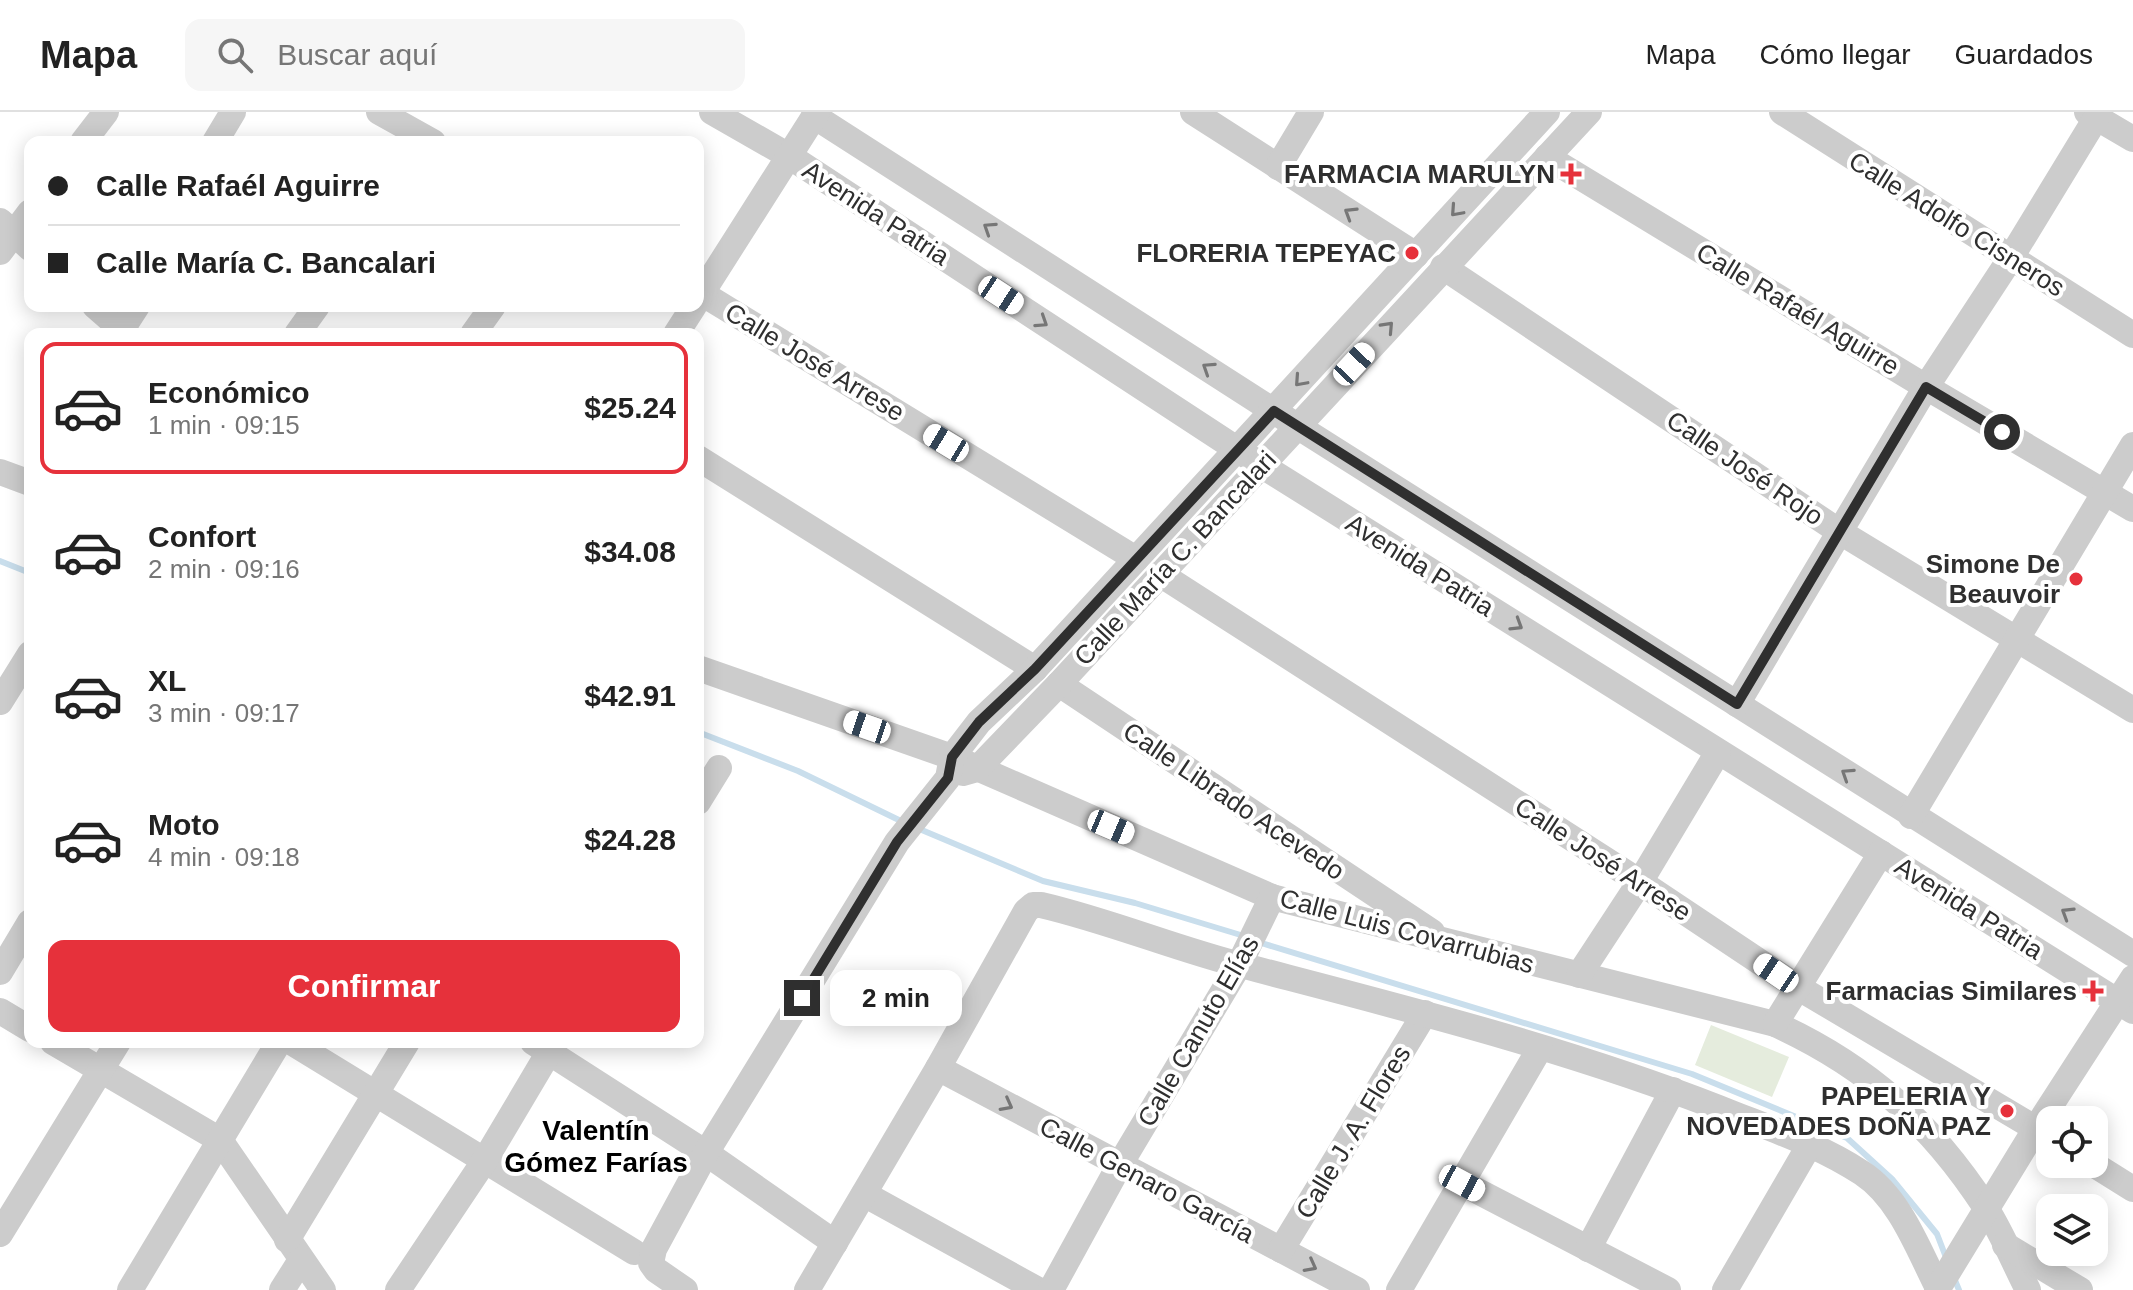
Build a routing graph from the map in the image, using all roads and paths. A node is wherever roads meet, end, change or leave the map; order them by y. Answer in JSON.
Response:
{"nodes":[{"id":1,"x":106,"y":112,"type":"edge"},
{"id":2,"x":233,"y":112,"type":"edge"},
{"id":3,"x":379,"y":112,"type":"edge"},
{"id":4,"x":712,"y":112,"type":"edge"},
{"id":5,"x":1193,"y":112,"type":"edge"},
{"id":6,"x":1311,"y":112,"type":"edge"},
{"id":7,"x":1547,"y":112,"type":"edge"},
{"id":8,"x":1589,"y":112,"type":"edge"},
{"id":9,"x":1782,"y":112,"type":"edge"},
{"id":10,"x":816,"y":114,"type":"edge"},
{"id":11,"x":2092,"y":115,"type":"edge"},
{"id":12,"x":88,"y":136,"type":"edge"},
{"id":13,"x":219,"y":136,"type":"edge"},
{"id":14,"x":422,"y":136,"type":"edge"},
{"id":15,"x":2133,"y":139,"type":"edge"},
{"id":16,"x":789,"y":156,"type":"junction"},
{"id":17,"x":1547,"y":157,"type":"junction"},
{"id":18,"x":1278,"y":167,"type":"junction"},
{"id":19,"x":24,"y":221,"type":"edge"},
{"id":20,"x":11,"y":239,"type":"edge"},
{"id":21,"x":1416,"y":255,"type":"junction"},
{"id":22,"x":2010,"y":259,"type":"junction"},
{"id":23,"x":1443,"y":267,"type":"junction"},
{"id":24,"x":704,"y":288,"type":"edge"},
{"id":25,"x":704,"y":301,"type":"edge"},
{"id":26,"x":101,"y":312,"type":"edge"},
{"id":27,"x":117,"y":328,"type":"edge"},
{"id":28,"x":2133,"y":335,"type":"edge"},
{"id":29,"x":1926,"y":387,"type":"junction"},
{"id":30,"x":1274,"y":411,"type":"junction"},
{"id":31,"x":1297,"y":426,"type":"junction"},
{"id":32,"x":2133,"y":445,"type":"edge"},
{"id":33,"x":1238,"y":450,"type":"junction"},
{"id":34,"x":704,"y":462,"type":"edge"},
{"id":35,"x":1261,"y":465,"type":"junction"},
{"id":36,"x":2104,"y":492,"type":"junction"},
{"id":37,"x":2133,"y":509,"type":"edge"},
{"id":38,"x":1840,"y":532,"type":"junction"},
{"id":39,"x":1136,"y":559,"type":"junction"},
{"id":40,"x":1160,"y":574,"type":"junction"},
{"id":41,"x":2016,"y":638,"type":"junction"},
{"id":42,"x":24,"y":664,"type":"edge"},
{"id":43,"x":1035,"y":669,"type":"junction"},
{"id":44,"x":704,"y":671,"type":"edge"},
{"id":45,"x":1059,"y":684,"type":"junction"},
{"id":46,"x":0,"y":702,"type":"edge"},
{"id":47,"x":1737,"y":704,"type":"junction"},
{"id":48,"x":2133,"y":710,"type":"edge"},
{"id":49,"x":1718,"y":752,"type":"junction"},
{"id":50,"x":719,"y":768,"type":"dead end"},
{"id":51,"x":977,"y":769,"type":"junction"},
{"id":52,"x":946,"y":775,"type":"junction"},
{"id":53,"x":704,"y":792,"type":"edge"},
{"id":54,"x":1911,"y":816,"type":"junction"},
{"id":55,"x":1881,"y":853,"type":"junction"},
{"id":56,"x":1640,"y":882,"type":"junction"},
{"id":57,"x":1268,"y":906,"type":"junction"},
{"id":58,"x":24,"y":932,"type":"edge"},
{"id":59,"x":1450,"y":943,"type":"junction"},
{"id":60,"x":2133,"y":954,"type":"edge"},
{"id":61,"x":1240,"y":961,"type":"junction"},
{"id":62,"x":0,"y":972,"type":"edge"},
{"id":63,"x":1579,"y":975,"type":"junction"},
{"id":64,"x":2133,"y":978,"type":"edge"},
{"id":65,"x":1799,"y":988,"type":"junction"},
{"id":66,"x":2126,"y":1006,"type":"edge"},
{"id":67,"x":0,"y":1011,"type":"edge"},
{"id":68,"x":1425,"y":1013,"type":"junction"},
{"id":69,"x":1775,"y":1024,"type":"junction"},
{"id":70,"x":24,"y":1025,"type":"edge"},
{"id":71,"x":63,"y":1048,"type":"edge"},
{"id":72,"x":114,"y":1048,"type":"edge"},
{"id":73,"x":275,"y":1048,"type":"edge"},
{"id":74,"x":301,"y":1048,"type":"edge"},
{"id":75,"x":403,"y":1048,"type":"edge"},
{"id":76,"x":544,"y":1048,"type":"edge"},
{"id":77,"x":550,"y":1048,"type":"edge"},
{"id":78,"x":1540,"y":1048,"type":"junction"},
{"id":79,"x":938,"y":1068,"type":"junction"},
{"id":80,"x":101,"y":1070,"type":"junction"},
{"id":81,"x":1673,"y":1090,"type":"junction"},
{"id":82,"x":376,"y":1094,"type":"junction"},
{"id":83,"x":2060,"y":1106,"type":"edge"},
{"id":84,"x":2036,"y":1128,"type":"edge"},
{"id":85,"x":220,"y":1140,"type":"junction"},
{"id":86,"x":2036,"y":1142,"type":"edge"},
{"id":87,"x":1810,"y":1144,"type":"junction"},
{"id":88,"x":706,"y":1153,"type":"junction"},
{"id":89,"x":485,"y":1160,"type":"junction"},
{"id":90,"x":1119,"y":1166,"type":"junction"},
{"id":91,"x":2108,"y":1173,"type":"edge"},
{"id":92,"x":1462,"y":1183,"type":"junction"},
{"id":93,"x":2133,"y":1189,"type":"edge"},
{"id":94,"x":864,"y":1194,"type":"junction"},
{"id":95,"x":1982,"y":1216,"type":"junction"},
{"id":96,"x":0,"y":1234,"type":"edge"},
{"id":97,"x":835,"y":1243,"type":"junction"},
{"id":98,"x":2005,"y":1245,"type":"junction"},
{"id":99,"x":1588,"y":1249,"type":"junction"},
{"id":100,"x":294,"y":1250,"type":"junction"},
{"id":101,"x":1281,"y":1250,"type":"junction"},
{"id":102,"x":643,"y":1257,"type":"junction"},
{"id":103,"x":1940,"y":1286,"type":"edge"},
{"id":104,"x":404,"y":1288,"type":"edge"},
{"id":105,"x":679,"y":1288,"type":"edge"},
{"id":106,"x":130,"y":1290,"type":"edge"},
{"id":107,"x":282,"y":1290,"type":"edge"},
{"id":108,"x":323,"y":1290,"type":"edge"},
{"id":109,"x":807,"y":1290,"type":"edge"},
{"id":110,"x":1038,"y":1290,"type":"edge"},
{"id":111,"x":1051,"y":1290,"type":"edge"},
{"id":112,"x":1357,"y":1290,"type":"edge"},
{"id":113,"x":1399,"y":1290,"type":"edge"},
{"id":114,"x":1668,"y":1290,"type":"edge"},
{"id":115,"x":1725,"y":1290,"type":"edge"},
{"id":116,"x":2028,"y":1290,"type":"edge"},
{"id":117,"x":2080,"y":1290,"type":"edge"}],
"edges":[{"from":1,"to":12,"type":"street"},
{"from":2,"to":13,"type":"street"},
{"from":3,"to":14,"type":"street"},
{"from":4,"to":16,"type":"street","name":"Avenida Patria"},
{"from":5,"to":18,"type":"street"},
{"from":6,"to":18,"type":"street"},
{"from":7,"to":21,"type":"street","name":"Calle María C. Bancalari","one_way":true},
{"from":8,"to":17,"type":"street","name":"Calle María C. Bancalari"},
{"from":9,"to":22,"type":"street","name":"Calle Adolfo Cisneros"},
{"from":10,"to":16,"type":"street"},
{"from":30,"to":10,"type":"street","name":"Avenida Patria","one_way":true},
{"from":11,"to":15,"type":"street"},
{"from":11,"to":22,"type":"street"},
{"from":16,"to":24,"type":"street"},
{"from":16,"to":33,"type":"street","name":"Avenida Patria","one_way":true},
{"from":17,"to":23,"type":"street","name":"Calle María C. Bancalari"},
{"from":17,"to":29,"type":"street","name":"Calle Rafaél Aguirre"},
{"from":21,"to":18,"type":"street","one_way":true},
{"from":19,"to":20,"type":"street"},
{"from":21,"to":30,"type":"street","name":"Calle María C. Bancalari","one_way":true},
{"from":22,"to":28,"type":"street","name":"Calle Adolfo Cisneros"},
{"from":22,"to":29,"type":"street"},
{"from":31,"to":23,"type":"street","name":"Calle María C. Bancalari","one_way":true},
{"from":23,"to":38,"type":"street","name":"Calle José Rojo"},
{"from":25,"to":39,"type":"street","name":"Calle José Arrese"},
{"from":26,"to":27,"type":"street"},
{"from":29,"to":36,"type":"street","name":"Calle Rafaél Aguirre"},
{"from":29,"to":38,"type":"street"},
{"from":30,"to":31,"type":"street","name":"Avenida Patria"},
{"from":30,"to":33,"type":"street","name":"Calle María C. Bancalari"},
{"from":31,"to":35,"type":"street","name":"Calle María C. Bancalari"},
{"from":31,"to":47,"type":"street","name":"Avenida Patria"},
{"from":32,"to":36,"type":"street"},
{"from":33,"to":35,"type":"street","name":"Avenida Patria"},
{"from":33,"to":39,"type":"street","name":"Calle María C. Bancalari"},
{"from":34,"to":43,"type":"street"},
{"from":35,"to":40,"type":"street","name":"Calle María C. Bancalari"},
{"from":35,"to":49,"type":"street","name":"Avenida Patria","one_way":true},
{"from":36,"to":37,"type":"street","name":"Calle Rafaél Aguirre"},
{"from":36,"to":41,"type":"street"},
{"from":38,"to":41,"type":"street","name":"Calle José Rojo"},
{"from":38,"to":47,"type":"street"},
{"from":39,"to":43,"type":"street","name":"Calle María C. Bancalari"},
{"from":40,"to":45,"type":"street","name":"Calle María C. Bancalari"},
{"from":40,"to":56,"type":"street","name":"Calle José Arrese"},
{"from":41,"to":48,"type":"street","name":"Calle José Rojo"},
{"from":41,"to":54,"type":"street"},
{"from":42,"to":46,"type":"street"},
{"from":43,"to":52,"type":"street","name":"Calle María C. Bancalari"},
{"from":44,"to":52,"type":"street","name":"Calle Luis Covarrubias"},
{"from":45,"to":51,"type":"street","name":"Calle María C. Bancalari"},
{"from":45,"to":59,"type":"street","name":"Calle Librado Acevedo"},
{"from":54,"to":47,"type":"street","name":"Avenida Patria","one_way":true},
{"from":49,"to":55,"type":"street","name":"Avenida Patria"},
{"from":49,"to":56,"type":"street"},
{"from":50,"to":53,"type":"street"},
{"from":51,"to":52,"type":"street","name":"Calle Luis Covarrubias"},
{"from":51,"to":57,"type":"street","name":"Calle Luis Covarrubias"},
{"from":52,"to":88,"type":"street","name":"Calle María C. Bancalari"},
{"from":60,"to":54,"type":"street","name":"Avenida Patria","one_way":true},
{"from":55,"to":65,"type":"street"},
{"from":55,"to":66,"type":"street","name":"Avenida Patria"},
{"from":56,"to":63,"type":"street"},
{"from":56,"to":65,"type":"street","name":"Calle José Arrese"},
{"from":57,"to":59,"type":"street","name":"Calle Luis Covarrubias"},
{"from":57,"to":61,"type":"street","name":"Calle Canuto Elías"},
{"from":58,"to":62,"type":"street"},
{"from":59,"to":63,"type":"street","name":"Calle Luis Covarrubias"},
{"from":61,"to":68,"type":"street"},
{"from":61,"to":79,"type":"street"},
{"from":61,"to":90,"type":"street","name":"Calle Canuto Elías"},
{"from":63,"to":69,"type":"street","name":"Calle Luis Covarrubias"},
{"from":64,"to":66,"type":"street"},
{"from":65,"to":69,"type":"street"},
{"from":65,"to":84,"type":"street","name":"Calle José Arrese"},
{"from":66,"to":83,"type":"street"},
{"from":67,"to":70,"type":"street"},
{"from":68,"to":78,"type":"street"},
{"from":68,"to":101,"type":"street","name":"Calle J. A. Flores"},
{"from":69,"to":95,"type":"street","name":"Calle Luis Covarrubias"},
{"from":71,"to":80,"type":"street"},
{"from":72,"to":80,"type":"street"},
{"from":73,"to":85,"type":"street"},
{"from":74,"to":82,"type":"street"},
{"from":75,"to":82,"type":"street"},
{"from":76,"to":89,"type":"street"},
{"from":77,"to":88,"type":"street"},
{"from":78,"to":81,"type":"street"},
{"from":78,"to":92,"type":"street"},
{"from":79,"to":90,"type":"street","name":"Calle Genaro García","one_way":true},
{"from":79,"to":94,"type":"street"},
{"from":80,"to":85,"type":"street"},
{"from":80,"to":96,"type":"street"},
{"from":81,"to":87,"type":"street"},
{"from":81,"to":99,"type":"street"},
{"from":82,"to":89,"type":"street"},
{"from":82,"to":100,"type":"street"},
{"from":85,"to":100,"type":"street"},
{"from":85,"to":106,"type":"street"},
{"from":86,"to":95,"type":"street"},
{"from":87,"to":103,"type":"street"},
{"from":87,"to":115,"type":"street"},
{"from":88,"to":97,"type":"street"},
{"from":88,"to":102,"type":"street","name":"Calle María C. Bancalari"},
{"from":89,"to":102,"type":"street"},
{"from":89,"to":104,"type":"street"},
{"from":90,"to":101,"type":"street","name":"Calle Genaro García"},
{"from":90,"to":111,"type":"street","name":"Calle Canuto Elías"},
{"from":91,"to":93,"type":"street"},
{"from":92,"to":99,"type":"street"},
{"from":92,"to":113,"type":"street"},
{"from":94,"to":97,"type":"street"},
{"from":94,"to":110,"type":"street"},
{"from":95,"to":98,"type":"street","name":"Calle Luis Covarrubias"},
{"from":95,"to":103,"type":"street"},
{"from":97,"to":109,"type":"street"},
{"from":98,"to":116,"type":"street","name":"Calle Luis Covarrubias"},
{"from":98,"to":117,"type":"street"},
{"from":99,"to":114,"type":"street"},
{"from":100,"to":107,"type":"street"},
{"from":100,"to":108,"type":"street"},
{"from":101,"to":112,"type":"street","name":"Calle Genaro García","one_way":true},
{"from":102,"to":105,"type":"street"}]}
